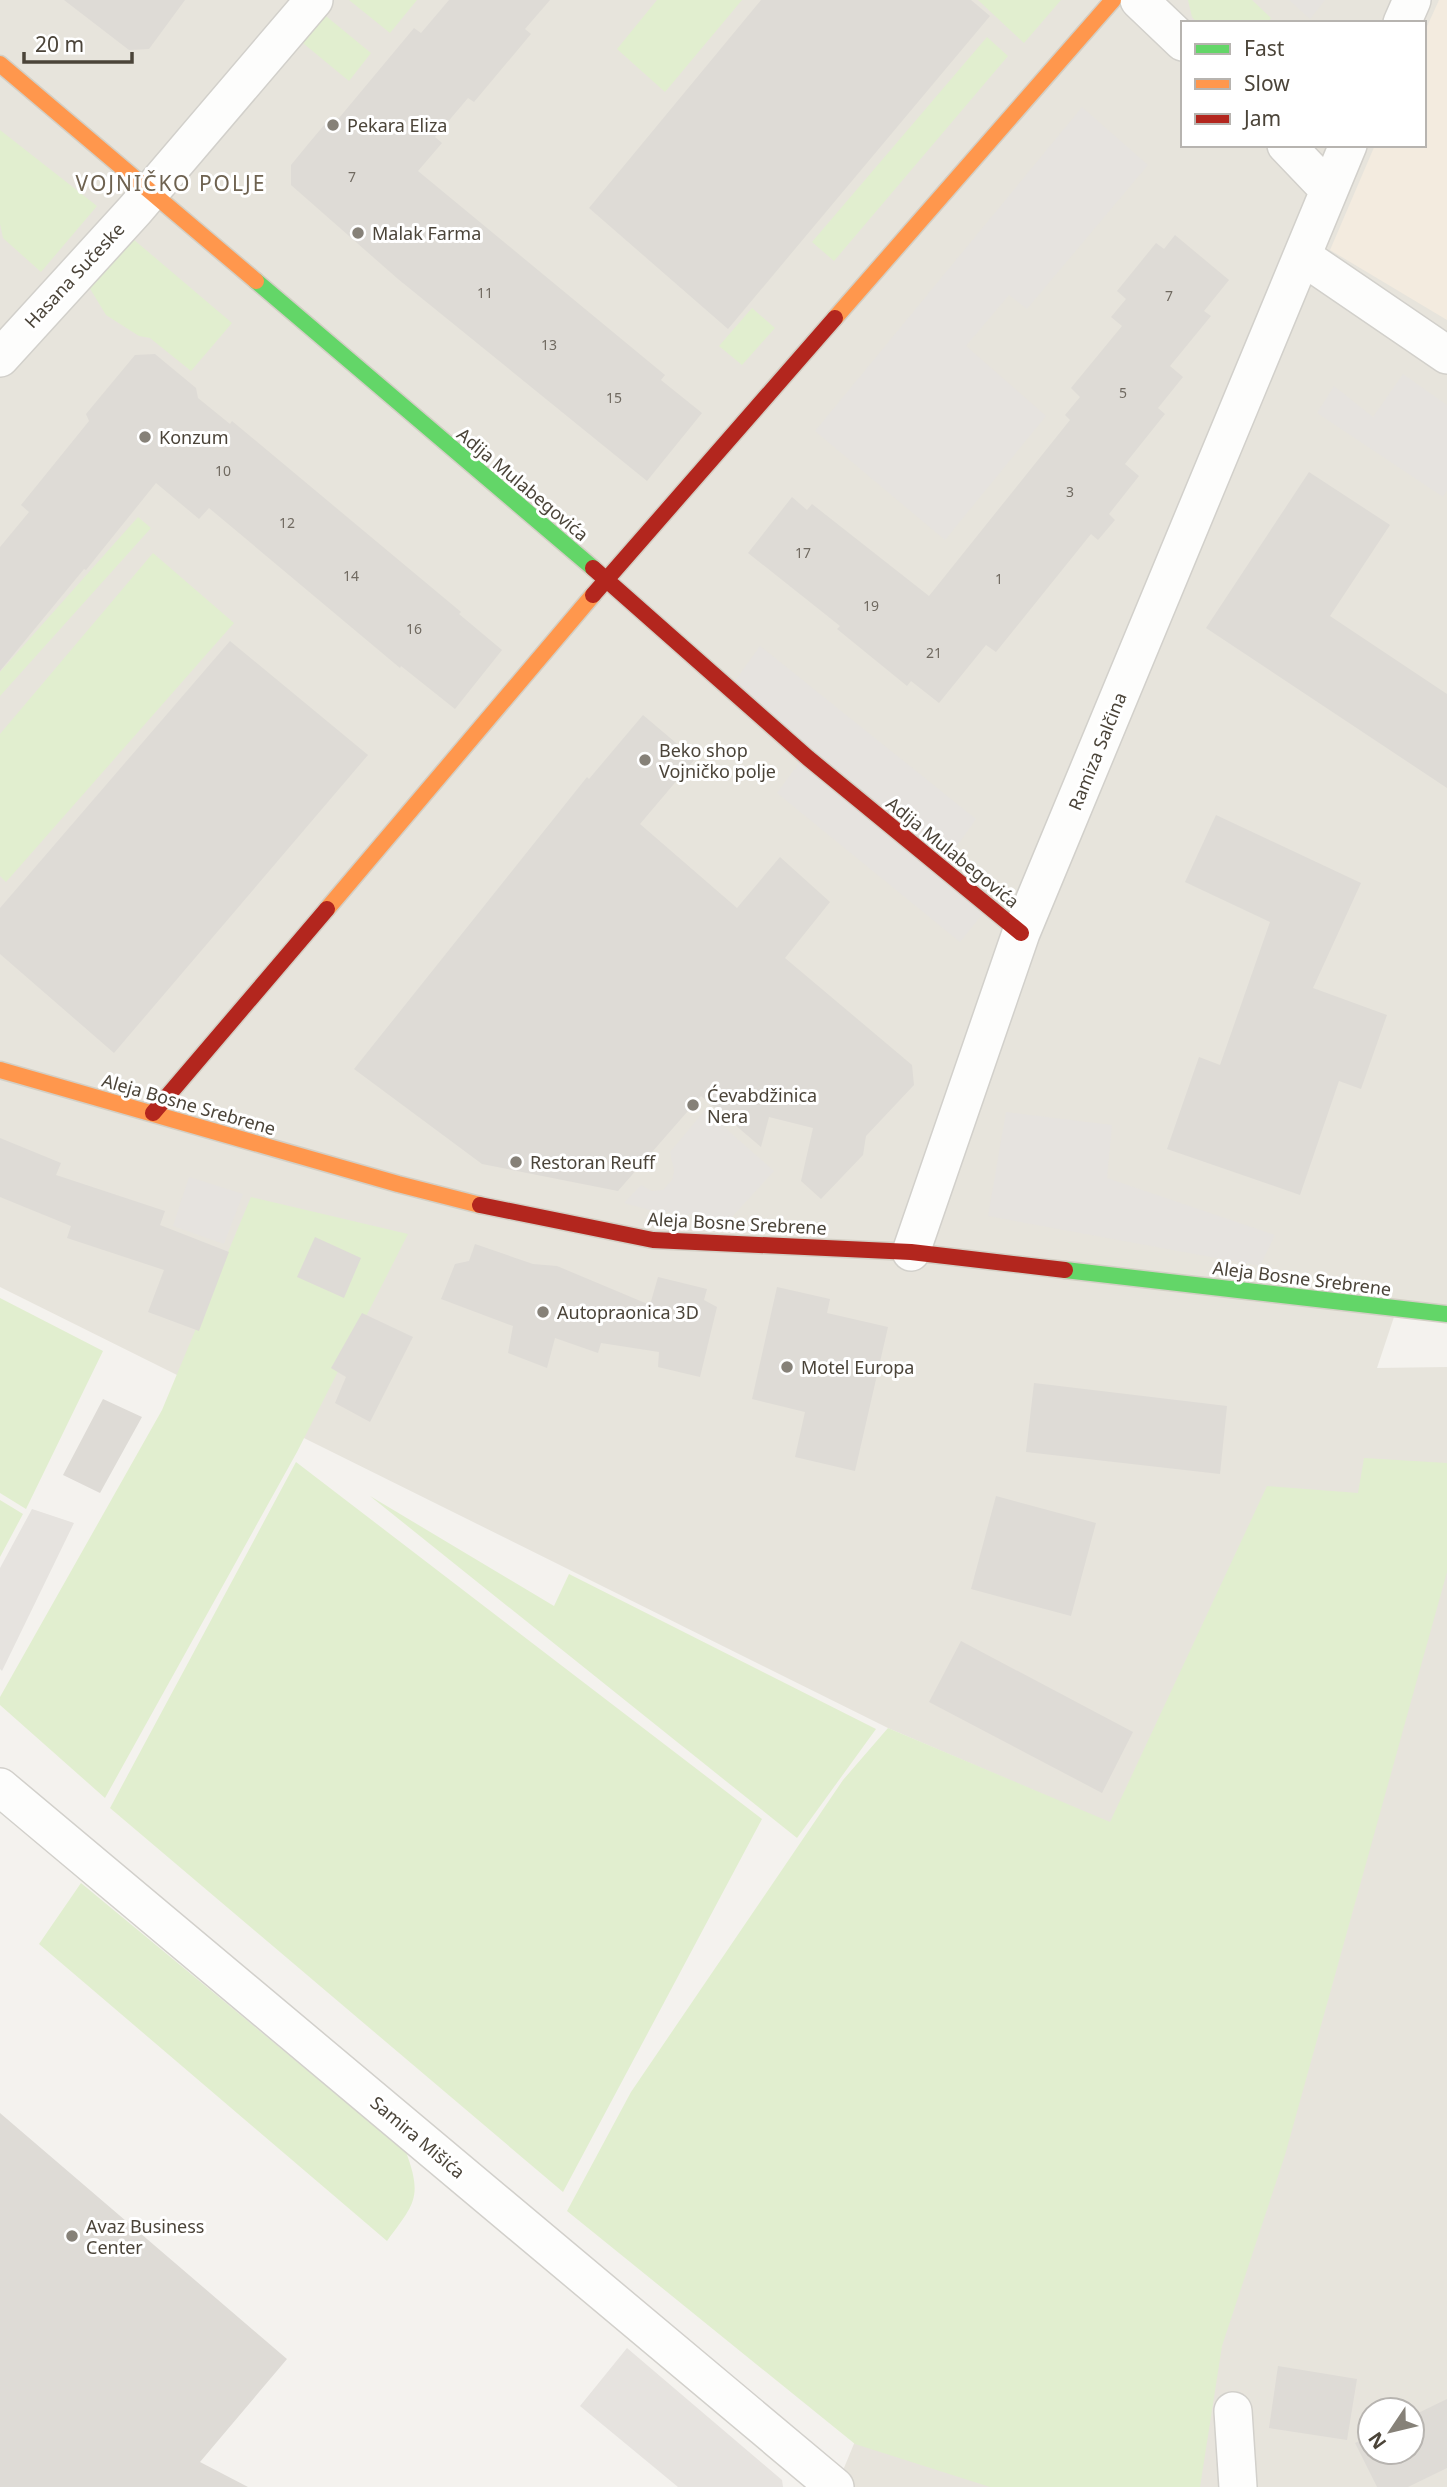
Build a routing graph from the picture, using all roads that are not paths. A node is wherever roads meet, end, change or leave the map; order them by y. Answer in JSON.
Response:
{"nodes":[{"id":1,"x":314,"y":0,"type":"edge"},
{"id":2,"x":1113,"y":0,"type":"edge"},
{"id":3,"x":1139,"y":0,"type":"edge"},
{"id":4,"x":1412,"y":0,"type":"edge"},
{"id":5,"x":1403,"y":21,"type":"edge"},
{"id":6,"x":1181,"y":40,"type":"edge"},
{"id":7,"x":0,"y":64,"type":"edge"},
{"id":8,"x":1288,"y":147,"type":"edge"},
{"id":9,"x":1347,"y":147,"type":"edge"},
{"id":10,"x":1328,"y":188,"type":"junction"},
{"id":11,"x":149,"y":192,"type":"junction"},
{"id":12,"x":1302,"y":256,"type":"junction"},
{"id":13,"x":1447,"y":355,"type":"edge"},
{"id":14,"x":0,"y":358,"type":"edge"},
{"id":15,"x":606,"y":580,"type":"junction"},
{"id":16,"x":1021,"y":933,"type":"junction"},
{"id":17,"x":0,"y":1070,"type":"edge"},
{"id":18,"x":153,"y":1113,"type":"junction"},
{"id":19,"x":911,"y":1252,"type":"junction"},
{"id":20,"x":1447,"y":1314,"type":"edge"},
{"id":21,"x":0,"y":1787,"type":"edge"},
{"id":22,"x":1233,"y":2411,"type":"dead end"},
{"id":23,"x":835,"y":2487,"type":"edge"},
{"id":24,"x":1238,"y":2487,"type":"edge"}],
"edges":[{"from":1,"to":11,"type":"street","name":"Hasana Sučeske"},
{"from":2,"to":15,"type":"street"},
{"from":3,"to":6,"type":"street"},
{"from":4,"to":5,"type":"street"},
{"from":7,"to":11,"type":"street","name":"Adija Mulabegovića"},
{"from":8,"to":10,"type":"street"},
{"from":9,"to":10,"type":"street","name":"Ramiza Salčina"},
{"from":10,"to":12,"type":"street","name":"Ramiza Salčina"},
{"from":11,"to":14,"type":"street","name":"Hasana Sučeske"},
{"from":11,"to":15,"type":"street","name":"Adija Mulabegovića"},
{"from":12,"to":13,"type":"street"},
{"from":12,"to":16,"type":"street","name":"Ramiza Salčina"},
{"from":15,"to":16,"type":"street","name":"Adija Mulabegovića"},
{"from":15,"to":18,"type":"street"},
{"from":16,"to":19,"type":"street","name":"Ramiza Salčina"},
{"from":17,"to":18,"type":"street","name":"Aleja Bosne Srebrene"},
{"from":18,"to":19,"type":"street","name":"Aleja Bosne Srebrene"},
{"from":19,"to":20,"type":"street","name":"Aleja Bosne Srebrene"},
{"from":21,"to":23,"type":"street","name":"Samira Mišića"},
{"from":22,"to":24,"type":"street"}]}
